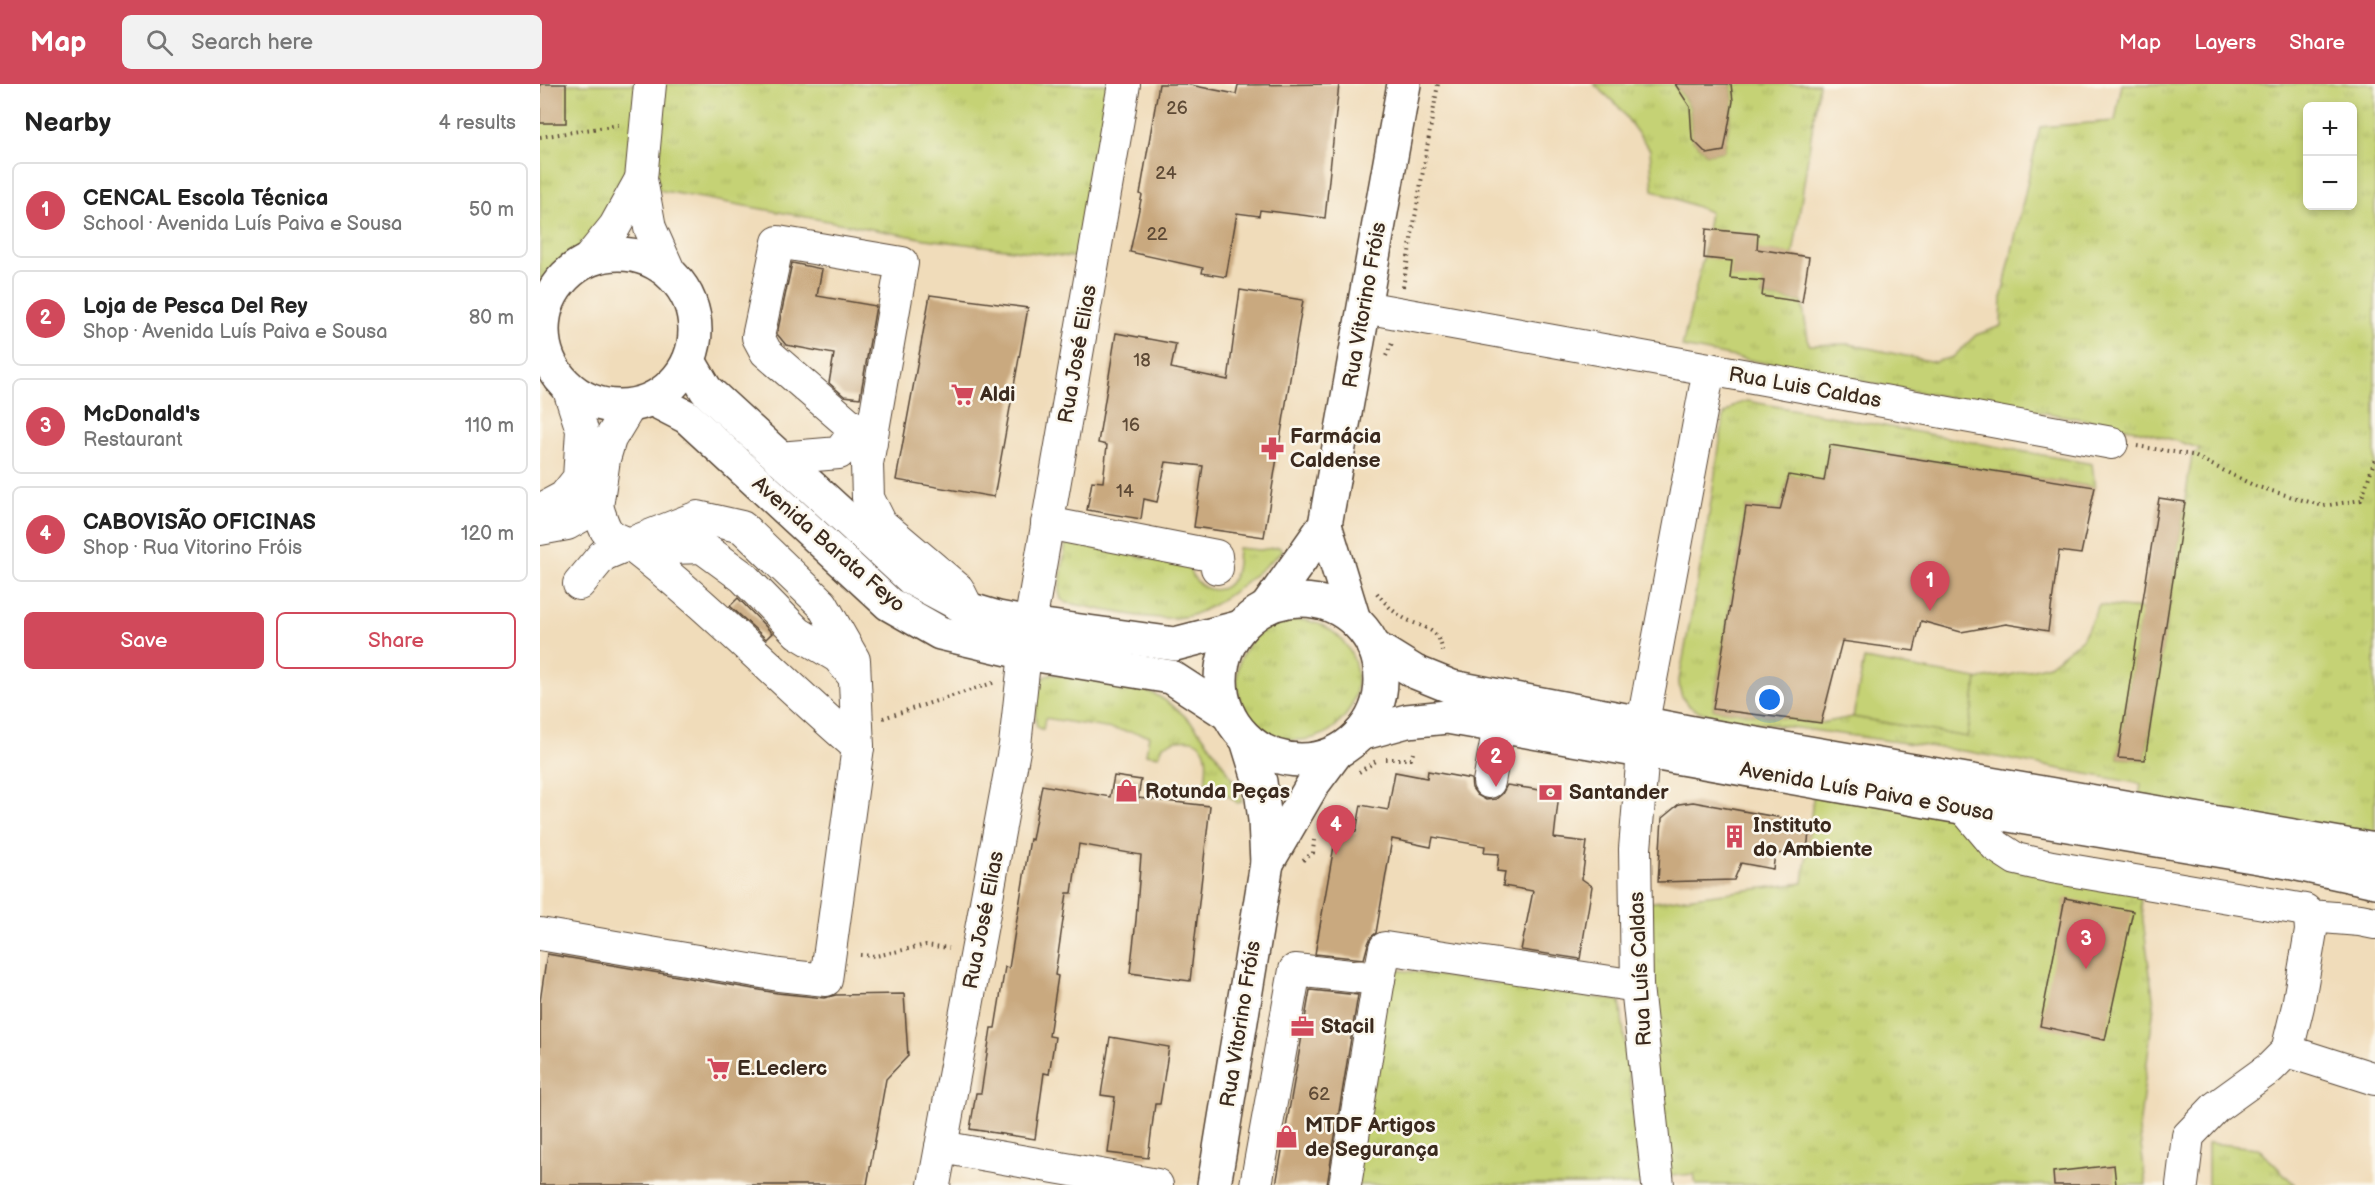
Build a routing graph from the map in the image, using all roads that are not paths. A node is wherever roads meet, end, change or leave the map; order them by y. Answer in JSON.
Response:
{"nodes":[{"id":1,"x":650,"y":84,"type":"edge"},
{"id":2,"x":1124,"y":84,"type":"edge"},
{"id":3,"x":1404,"y":84,"type":"edge"},
{"id":4,"x":641,"y":179,"type":"junction"},
{"id":5,"x":670,"y":273,"type":"junction"},
{"id":6,"x":563,"y":275,"type":"edge"},
{"id":7,"x":1364,"y":307,"type":"junction"},
{"id":8,"x":689,"y":361,"type":"junction"},
{"id":9,"x":553,"y":368,"type":"edge"},
{"id":10,"x":1709,"y":369,"type":"junction"},
{"id":11,"x":641,"y":403,"type":"junction"},
{"id":12,"x":863,"y":436,"type":"junction"},
{"id":13,"x":2112,"y":442,"type":"road end"},
{"id":14,"x":779,"y":458,"type":"junction"},
{"id":15,"x":597,"y":507,"type":"junction"},
{"id":16,"x":549,"y":521,"type":"edge"},
{"id":17,"x":1047,"y":523,"type":"junction"},
{"id":18,"x":1325,"y":525,"type":"junction"},
{"id":19,"x":629,"y":543,"type":"junction"},
{"id":20,"x":1218,"y":567,"type":"dead end"},
{"id":21,"x":1267,"y":607,"type":"junction"},
{"id":22,"x":968,"y":609,"type":"junction"},
{"id":23,"x":1241,"y":627,"type":"junction"},
{"id":24,"x":1364,"y":633,"type":"junction"},
{"id":25,"x":1028,"y":639,"type":"junction"},
{"id":26,"x":1228,"y":714,"type":"junction"},
{"id":27,"x":1499,"y":726,"type":"junction"},
{"id":28,"x":857,"y":737,"type":"junction"},
{"id":29,"x":1643,"y":737,"type":"junction"},
{"id":30,"x":1247,"y":740,"type":"junction"},
{"id":31,"x":1350,"y":754,"type":"junction"},
{"id":32,"x":1489,"y":782,"type":"dead end"},
{"id":33,"x":1964,"y":808,"type":"junction"},
{"id":34,"x":2375,"y":850,"type":"edge"},
{"id":35,"x":1269,"y":860,"type":"junction"},
{"id":36,"x":2375,"y":881,"type":"edge"},
{"id":37,"x":2310,"y":916,"type":"junction"},
{"id":38,"x":2375,"y":923,"type":"edge"},
{"id":39,"x":540,"y":934,"type":"edge"},
{"id":40,"x":1379,"y":979,"type":"junction"},
{"id":41,"x":1300,"y":981,"type":"junction"},
{"id":42,"x":1637,"y":986,"type":"junction"},
{"id":43,"x":2287,"y":1051,"type":"junction"},
{"id":44,"x":2375,"y":1078,"type":"edge"},
{"id":45,"x":941,"y":1146,"type":"junction"},
{"id":46,"x":934,"y":1185,"type":"edge"},
{"id":47,"x":1157,"y":1185,"type":"edge"},
{"id":48,"x":1214,"y":1185,"type":"edge"},
{"id":49,"x":1256,"y":1185,"type":"edge"},
{"id":50,"x":1270,"y":1185,"type":"edge"},
{"id":51,"x":1344,"y":1185,"type":"edge"},
{"id":52,"x":1658,"y":1185,"type":"edge"},
{"id":53,"x":2182,"y":1185,"type":"edge"}],
"edges":[{"from":1,"to":4,"type":"street"},
{"from":2,"to":17,"type":"street","name":"Rua José Elias"},
{"from":3,"to":7,"type":"main road","name":"Rua Vitorino Fróis"},
{"from":4,"to":5,"type":"street"},
{"from":4,"to":6,"type":"street"},
{"from":5,"to":6,"type":"main road"},
{"from":5,"to":8,"type":"main road"},
{"from":6,"to":9,"type":"main road"},
{"from":7,"to":10,"type":"street"},
{"from":7,"to":18,"type":"main road","name":"Rua Vitorino Fróis"},
{"from":8,"to":11,"type":"main road"},
{"from":8,"to":14,"type":"main road","name":"Avenida Barata Feyo"},
{"from":9,"to":11,"type":"main road"},
{"from":9,"to":16,"type":"street"},
{"from":10,"to":13,"type":"street","name":"Rua Luis Caldas"},
{"from":10,"to":29,"type":"street","name":"Rua Luis Caldas"},
{"from":11,"to":15,"type":"street"},
{"from":11,"to":25,"type":"main road","name":"Avenida Barata Feyo"},
{"from":12,"to":12,"type":"street"},
{"from":12,"to":14,"type":"street"},
{"from":12,"to":22,"type":"street"},
{"from":14,"to":22,"type":"main road","name":"Avenida Barata Feyo"},
{"from":15,"to":16,"type":"street"},
{"from":15,"to":19,"type":"street"},
{"from":16,"to":19,"type":"street"},
{"from":17,"to":20,"type":"street"},
{"from":17,"to":25,"type":"street","name":"Rua José Elias"},
{"from":18,"to":21,"type":"main road","name":"Rua Vitorino Fróis"},
{"from":18,"to":24,"type":"main road","name":"Rua Vitorino Fróis"},
{"from":19,"to":28,"type":"street"},
{"from":19,"to":28,"type":"street"},
{"from":21,"to":23,"type":"main road"},
{"from":21,"to":24,"type":"main road"},
{"from":22,"to":25,"type":"main road","name":"Avenida Barata Feyo"},
{"from":23,"to":25,"type":"main road","name":"Avenida Barata Feyo"},
{"from":23,"to":26,"type":"main road"},
{"from":24,"to":29,"type":"main road","name":"Avenida Luís Paiva e Sousa"},
{"from":24,"to":31,"type":"main road"},
{"from":25,"to":26,"type":"main road","name":"Avenida Barata Feyo"},
{"from":25,"to":45,"type":"street","name":"Rua José Elias"},
{"from":26,"to":30,"type":"main road"},
{"from":27,"to":29,"type":"main road","name":"Avenida Luís Paiva e Sousa"},
{"from":27,"to":31,"type":"main road","name":"Avenida Luís Paiva e Sousa"},
{"from":27,"to":32,"type":"street"},
{"from":28,"to":39,"type":"street"},
{"from":29,"to":33,"type":"main road","name":"Avenida Luís Paiva e Sousa"},
{"from":29,"to":34,"type":"main road","name":"Avenida Luís Paiva e Sousa"},
{"from":29,"to":42,"type":"street","name":"Rua Luís Caldas"},
{"from":30,"to":31,"type":"main road"},
{"from":30,"to":35,"type":"main road","name":"Rua Vitorino Fróis"},
{"from":31,"to":35,"type":"main road","name":"Rua Vitorino Fróis"},
{"from":33,"to":36,"type":"main road","name":"Avenida Luís Paiva e Sousa"},
{"from":33,"to":37,"type":"street"},
{"from":35,"to":48,"type":"main road","name":"Rua Vitorino Fróis"},
{"from":37,"to":38,"type":"street"},
{"from":37,"to":43,"type":"street"},
{"from":40,"to":41,"type":"street"},
{"from":40,"to":42,"type":"street"},
{"from":40,"to":51,"type":"street"},
{"from":41,"to":49,"type":"street","name":"Rua Vitorino Fróis"},
{"from":41,"to":50,"type":"street"},
{"from":42,"to":52,"type":"street","name":"Rua Luís Caldas"},
{"from":43,"to":44,"type":"street"},
{"from":43,"to":53,"type":"street"},
{"from":45,"to":46,"type":"street","name":"Rua José Elias"},
{"from":45,"to":47,"type":"street"}]}
